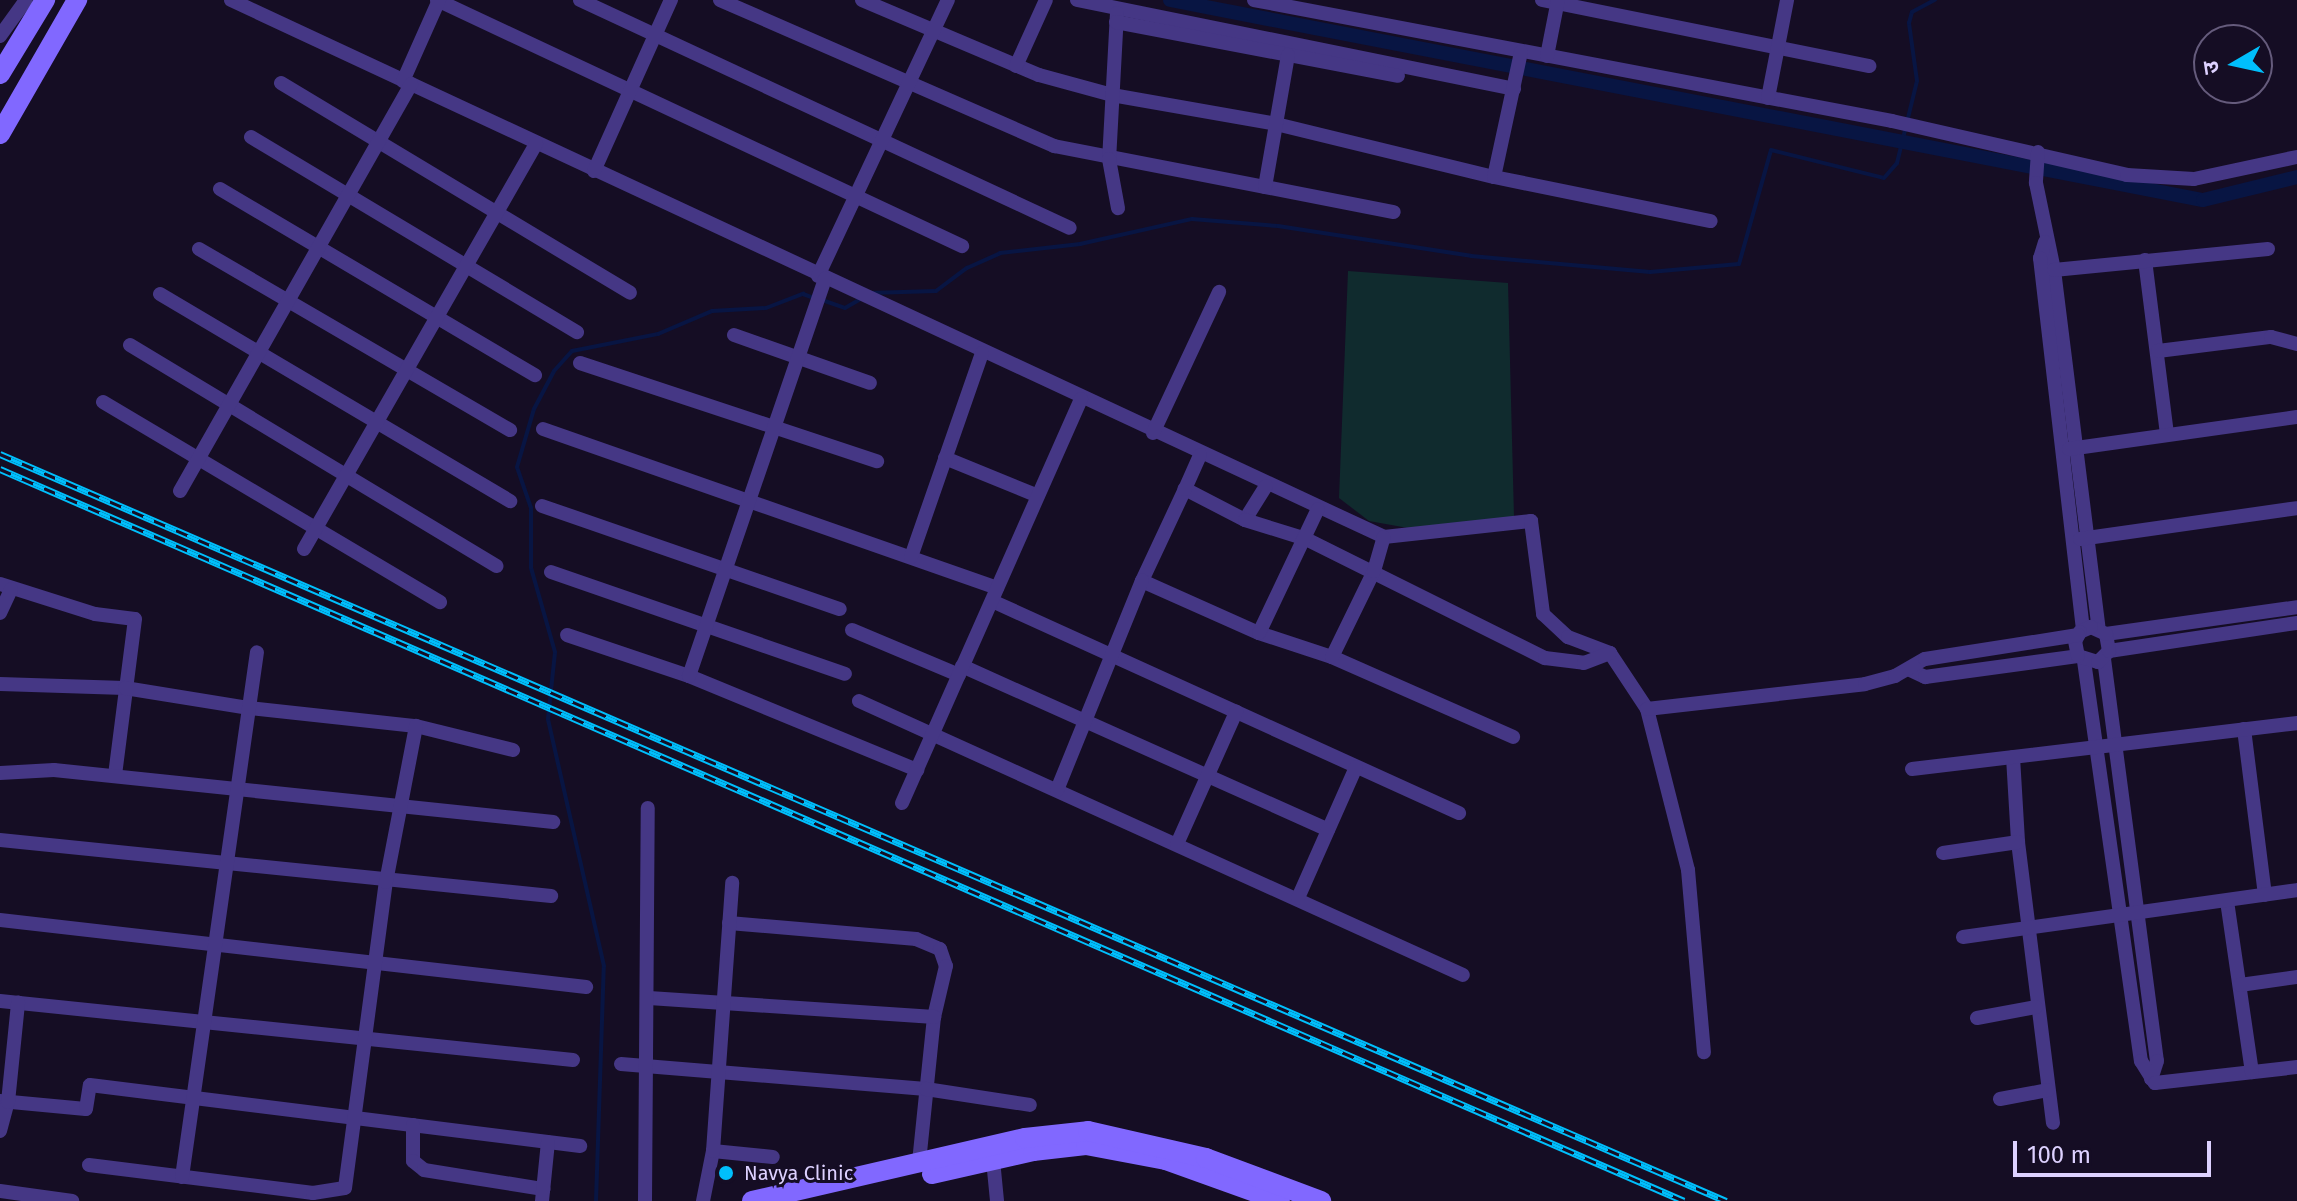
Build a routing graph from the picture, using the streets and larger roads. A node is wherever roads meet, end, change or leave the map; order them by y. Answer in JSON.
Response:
{"nodes":[{"id":1,"x":26,"y":0,"type":"edge"},
{"id":2,"x":45,"y":0,"type":"edge"},
{"id":3,"x":77,"y":0,"type":"edge"},
{"id":4,"x":231,"y":0,"type":"edge"},
{"id":5,"x":439,"y":0,"type":"edge"},
{"id":6,"x":580,"y":0,"type":"edge"},
{"id":7,"x":671,"y":0,"type":"edge"},
{"id":8,"x":720,"y":0,"type":"edge"},
{"id":9,"x":862,"y":0,"type":"edge"},
{"id":10,"x":948,"y":0,"type":"edge"},
{"id":11,"x":1046,"y":0,"type":"edge"},
{"id":12,"x":1077,"y":0,"type":"edge"},
{"id":13,"x":1254,"y":0,"type":"edge"},
{"id":14,"x":1542,"y":0,"type":"edge"},
{"id":15,"x":1787,"y":0,"type":"edge"},
{"id":16,"x":1558,"y":2,"type":"edge"},
{"id":17,"x":1284,"y":3,"type":"edge"},
{"id":18,"x":739,"y":4,"type":"edge"},
{"id":19,"x":1117,"y":15,"type":"junction"},
{"id":20,"x":933,"y":32,"type":"junction"},
{"id":21,"x":655,"y":35,"type":"junction"},
{"id":22,"x":0,"y":36,"type":"edge"},
{"id":23,"x":1778,"y":48,"type":"junction"},
{"id":24,"x":1288,"y":55,"type":"junction"},
{"id":25,"x":1520,"y":56,"type":"junction"},
{"id":26,"x":1547,"y":56,"type":"junction"},
{"id":27,"x":1016,"y":66,"type":"junction"},
{"id":28,"x":1869,"y":66,"type":"dead end"},
{"id":29,"x":0,"y":74,"type":"edge"},
{"id":30,"x":1398,"y":76,"type":"dead end"},
{"id":31,"x":407,"y":82,"type":"junction"},
{"id":32,"x":281,"y":83,"type":"dead end"},
{"id":33,"x":908,"y":85,"type":"junction"},
{"id":34,"x":1515,"y":85,"type":"junction"},
{"id":35,"x":630,"y":90,"type":"junction"},
{"id":36,"x":1112,"y":95,"type":"junction"},
{"id":37,"x":1768,"y":98,"type":"junction"},
{"id":38,"x":1276,"y":124,"type":"junction"},
{"id":39,"x":0,"y":134,"type":"edge"},
{"id":40,"x":251,"y":137,"type":"dead end"},
{"id":41,"x":882,"y":140,"type":"junction"},
{"id":42,"x":378,"y":142,"type":"junction"},
{"id":43,"x":536,"y":144,"type":"junction"},
{"id":44,"x":2038,"y":156,"type":"junction"},
{"id":45,"x":2297,"y":157,"type":"edge"},
{"id":46,"x":1109,"y":159,"type":"junction"},
{"id":47,"x":594,"y":171,"type":"junction"},
{"id":48,"x":1494,"y":177,"type":"junction"},
{"id":49,"x":1265,"y":187,"type":"junction"},
{"id":50,"x":220,"y":189,"type":"dead end"},
{"id":51,"x":856,"y":194,"type":"junction"},
{"id":52,"x":348,"y":195,"type":"junction"},
{"id":53,"x":1118,"y":208,"type":"dead end"},
{"id":54,"x":1394,"y":212,"type":"dead end"},
{"id":55,"x":497,"y":213,"type":"junction"},
{"id":56,"x":1711,"y":221,"type":"dead end"},
{"id":57,"x":1070,"y":228,"type":"dead end"},
{"id":58,"x":2045,"y":242,"type":"junction"},
{"id":59,"x":962,"y":246,"type":"dead end"},
{"id":60,"x":319,"y":247,"type":"junction"},
{"id":61,"x":199,"y":249,"type":"dead end"},
{"id":62,"x":2268,"y":249,"type":"dead end"},
{"id":63,"x":2145,"y":260,"type":"junction"},
{"id":64,"x":466,"y":266,"type":"junction"},
{"id":65,"x":2054,"y":270,"type":"junction"},
{"id":66,"x":821,"y":282,"type":"junction"},
{"id":67,"x":1219,"y":292,"type":"dead end"},
{"id":68,"x":630,"y":293,"type":"dead end"},
{"id":69,"x":160,"y":294,"type":"dead end"},
{"id":70,"x":288,"y":301,"type":"junction"},
{"id":71,"x":437,"y":317,"type":"junction"},
{"id":72,"x":577,"y":332,"type":"dead end"},
{"id":73,"x":734,"y":335,"type":"dead end"},
{"id":74,"x":2297,"y":344,"type":"edge"},
{"id":75,"x":130,"y":345,"type":"dead end"},
{"id":76,"x":2158,"y":351,"type":"junction"},
{"id":77,"x":259,"y":353,"type":"junction"},
{"id":78,"x":982,"y":353,"type":"junction"},
{"id":79,"x":798,"y":358,"type":"junction"},
{"id":80,"x":580,"y":363,"type":"dead end"},
{"id":81,"x":406,"y":370,"type":"junction"},
{"id":82,"x":535,"y":375,"type":"dead end"},
{"id":83,"x":870,"y":383,"type":"dead end"},
{"id":84,"x":1081,"y":399,"type":"junction"},
{"id":85,"x":103,"y":402,"type":"dead end"},
{"id":86,"x":229,"y":405,"type":"junction"},
{"id":87,"x":2297,"y":417,"type":"edge"},
{"id":88,"x":376,"y":422,"type":"junction"},
{"id":89,"x":543,"y":429,"type":"dead end"},
{"id":90,"x":774,"y":429,"type":"junction"},
{"id":91,"x":510,"y":430,"type":"dead end"},
{"id":92,"x":1153,"y":433,"type":"junction"},
{"id":93,"x":2167,"y":434,"type":"junction"},
{"id":94,"x":2079,"y":448,"type":"junction"},
{"id":95,"x":2061,"y":450,"type":"junction"},
{"id":96,"x":1200,"y":455,"type":"junction"},
{"id":97,"x":945,"y":458,"type":"junction"},
{"id":98,"x":199,"y":459,"type":"junction"},
{"id":99,"x":877,"y":461,"type":"dead end"},
{"id":100,"x":346,"y":475,"type":"junction"},
{"id":101,"x":1266,"y":486,"type":"junction"},
{"id":102,"x":1185,"y":489,"type":"junction"},
{"id":103,"x":180,"y":491,"type":"dead end"},
{"id":104,"x":1038,"y":496,"type":"junction"},
{"id":105,"x":750,"y":499,"type":"junction"},
{"id":106,"x":510,"y":501,"type":"dead end"},
{"id":107,"x":542,"y":506,"type":"dead end"},
{"id":108,"x":2297,"y":508,"type":"edge"},
{"id":109,"x":1318,"y":509,"type":"junction"},
{"id":110,"x":1245,"y":520,"type":"junction"},
{"id":111,"x":315,"y":528,"type":"junction"},
{"id":112,"x":1384,"y":537,"type":"junction"},
{"id":113,"x":2090,"y":538,"type":"junction"},
{"id":114,"x":1306,"y":539,"type":"junction"},
{"id":115,"x":2072,"y":540,"type":"junction"},
{"id":116,"x":304,"y":549,"type":"dead end"},
{"id":117,"x":911,"y":557,"type":"junction"},
{"id":118,"x":497,"y":566,"type":"dead end"},
{"id":119,"x":726,"y":568,"type":"junction"},
{"id":120,"x":1374,"y":571,"type":"junction"},
{"id":121,"x":551,"y":572,"type":"dead end"},
{"id":122,"x":1142,"y":581,"type":"junction"},
{"id":123,"x":6,"y":587,"type":"edge"},
{"id":124,"x":994,"y":594,"type":"junction"},
{"id":125,"x":440,"y":602,"type":"dead end"},
{"id":126,"x":2297,"y":607,"type":"edge"},
{"id":127,"x":840,"y":609,"type":"dead end"},
{"id":128,"x":0,"y":613,"type":"edge"},
{"id":129,"x":2297,"y":623,"type":"edge"},
{"id":130,"x":707,"y":624,"type":"junction"},
{"id":131,"x":852,"y":630,"type":"dead end"},
{"id":132,"x":2080,"y":632,"type":"junction"},
{"id":133,"x":2103,"y":632,"type":"junction"},
{"id":134,"x":1259,"y":633,"type":"junction"},
{"id":135,"x":567,"y":635,"type":"dead end"},
{"id":136,"x":257,"y":652,"type":"dead end"},
{"id":137,"x":1610,"y":653,"type":"junction"},
{"id":138,"x":2106,"y":655,"type":"junction"},
{"id":139,"x":1114,"y":656,"type":"junction"},
{"id":140,"x":1332,"y":657,"type":"junction"},
{"id":141,"x":2081,"y":658,"type":"junction"},
{"id":142,"x":961,"y":670,"type":"junction"},
{"id":143,"x":1910,"y":670,"type":"junction"},
{"id":144,"x":845,"y":674,"type":"dead end"},
{"id":145,"x":689,"y":676,"type":"junction"},
{"id":146,"x":0,"y":684,"type":"edge"},
{"id":147,"x":125,"y":688,"type":"junction"},
{"id":148,"x":859,"y":701,"type":"dead end"},
{"id":149,"x":249,"y":708,"type":"junction"},
{"id":150,"x":1647,"y":709,"type":"junction"},
{"id":151,"x":1236,"y":712,"type":"junction"},
{"id":152,"x":1086,"y":721,"type":"junction"},
{"id":153,"x":2297,"y":723,"type":"edge"},
{"id":154,"x":416,"y":726,"type":"junction"},
{"id":155,"x":2244,"y":729,"type":"junction"},
{"id":156,"x":932,"y":734,"type":"junction"},
{"id":157,"x":1513,"y":737,"type":"dead end"},
{"id":158,"x":2116,"y":745,"type":"junction"},
{"id":159,"x":2096,"y":747,"type":"junction"},
{"id":160,"x":513,"y":750,"type":"dead end"},
{"id":161,"x":2013,"y":757,"type":"junction"},
{"id":162,"x":1356,"y":767,"type":"junction"},
{"id":163,"x":1912,"y":769,"type":"dead end"},
{"id":164,"x":917,"y":770,"type":"junction"},
{"id":165,"x":0,"y":773,"type":"edge"},
{"id":166,"x":115,"y":776,"type":"junction"},
{"id":167,"x":1207,"y":776,"type":"junction"},
{"id":168,"x":237,"y":787,"type":"junction"},
{"id":169,"x":1057,"y":790,"type":"junction"},
{"id":170,"x":401,"y":803,"type":"junction"},
{"id":171,"x":902,"y":803,"type":"dead end"},
{"id":172,"x":648,"y":808,"type":"dead end"},
{"id":173,"x":1459,"y":813,"type":"dead end"},
{"id":174,"x":553,"y":822,"type":"dead end"},
{"id":175,"x":1328,"y":830,"type":"junction"},
{"id":176,"x":0,"y":840,"type":"edge"},
{"id":177,"x":2018,"y":842,"type":"junction"},
{"id":178,"x":1177,"y":844,"type":"junction"},
{"id":179,"x":1943,"y":853,"type":"dead end"},
{"id":180,"x":226,"y":862,"type":"junction"},
{"id":181,"x":386,"y":882,"type":"junction"},
{"id":182,"x":732,"y":883,"type":"dead end"},
{"id":183,"x":2297,"y":890,"type":"edge"},
{"id":184,"x":2265,"y":895,"type":"junction"},
{"id":185,"x":551,"y":896,"type":"dead end"},
{"id":186,"x":1298,"y":898,"type":"junction"},
{"id":187,"x":2227,"y":901,"type":"junction"},
{"id":188,"x":2139,"y":910,"type":"junction"},
{"id":189,"x":2120,"y":913,"type":"junction"},
{"id":190,"x":0,"y":920,"type":"edge"},
{"id":191,"x":729,"y":923,"type":"junction"},
{"id":192,"x":2029,"y":925,"type":"junction"},
{"id":193,"x":1963,"y":937,"type":"dead end"},
{"id":194,"x":214,"y":943,"type":"junction"},
{"id":195,"x":374,"y":961,"type":"junction"},
{"id":196,"x":1463,"y":975,"type":"dead end"},
{"id":197,"x":2297,"y":977,"type":"edge"},
{"id":198,"x":2240,"y":985,"type":"junction"},
{"id":199,"x":586,"y":987,"type":"dead end"},
{"id":200,"x":649,"y":998,"type":"junction"},
{"id":201,"x":724,"y":1000,"type":"junction"},
{"id":202,"x":0,"y":1001,"type":"edge"},
{"id":203,"x":18,"y":1003,"type":"junction"},
{"id":204,"x":2036,"y":1007,"type":"junction"},
{"id":205,"x":934,"y":1017,"type":"junction"},
{"id":206,"x":1977,"y":1018,"type":"dead end"},
{"id":207,"x":203,"y":1021,"type":"junction"},
{"id":208,"x":363,"y":1039,"type":"junction"},
{"id":209,"x":1704,"y":1052,"type":"dead end"},
{"id":210,"x":573,"y":1060,"type":"dead end"},
{"id":211,"x":621,"y":1064,"type":"dead end"},
{"id":212,"x":648,"y":1067,"type":"junction"},
{"id":213,"x":2297,"y":1067,"type":"edge"},
{"id":214,"x":2252,"y":1072,"type":"junction"},
{"id":215,"x":719,"y":1074,"type":"junction"},
{"id":216,"x":2151,"y":1079,"type":"junction"},
{"id":217,"x":926,"y":1089,"type":"junction"},
{"id":218,"x":2048,"y":1090,"type":"junction"},
{"id":219,"x":192,"y":1098,"type":"junction"},
{"id":220,"x":2000,"y":1099,"type":"dead end"},
{"id":221,"x":4,"y":1101,"type":"edge"},
{"id":222,"x":1030,"y":1105,"type":"dead end"},
{"id":223,"x":354,"y":1118,"type":"junction"},
{"id":224,"x":2053,"y":1123,"type":"dead end"},
{"id":225,"x":413,"y":1125,"type":"junction"},
{"id":226,"x":0,"y":1131,"type":"edge"},
{"id":227,"x":548,"y":1142,"type":"junction"},
{"id":228,"x":580,"y":1146,"type":"dead end"},
{"id":229,"x":713,"y":1151,"type":"junction"},
{"id":230,"x":773,"y":1157,"type":"dead end"},
{"id":231,"x":993,"y":1160,"type":"junction"},
{"id":232,"x":919,"y":1163,"type":"junction"},
{"id":233,"x":89,"y":1165,"type":"dead end"},
{"id":234,"x":182,"y":1177,"type":"junction"},
{"id":235,"x":0,"y":1191,"type":"edge"},
{"id":236,"x":542,"y":1195,"type":"edge"},
{"id":237,"x":1272,"y":1200,"type":"edge"},
{"id":238,"x":72,"y":1201,"type":"edge"},
{"id":239,"x":645,"y":1201,"type":"edge"},
{"id":240,"x":703,"y":1201,"type":"edge"},
{"id":241,"x":752,"y":1201,"type":"edge"},
{"id":242,"x":809,"y":1201,"type":"edge"},
{"id":243,"x":997,"y":1201,"type":"edge"},
{"id":244,"x":1321,"y":1201,"type":"edge"}],
"edges":[{"from":1,"to":22,"type":"street"},
{"from":2,"to":29,"type":"street"},
{"from":3,"to":39,"type":"street"},
{"from":4,"to":31,"type":"street"},
{"from":5,"to":31,"type":"street"},
{"from":5,"to":35,"type":"street"},
{"from":6,"to":21,"type":"street"},
{"from":7,"to":21,"type":"street"},
{"from":8,"to":18,"type":"street"},
{"from":9,"to":20,"type":"street"},
{"from":10,"to":20,"type":"street"},
{"from":11,"to":27,"type":"street"},
{"from":12,"to":19,"type":"street"},
{"from":13,"to":17,"type":"street"},
{"from":14,"to":16,"type":"street"},
{"from":15,"to":23,"type":"street"},
{"from":16,"to":23,"type":"street"},
{"from":16,"to":26,"type":"street"},
{"from":17,"to":25,"type":"street"},
{"from":18,"to":33,"type":"street"},
{"from":19,"to":24,"type":"street"},
{"from":19,"to":34,"type":"street"},
{"from":19,"to":36,"type":"street"},
{"from":20,"to":27,"type":"street"},
{"from":20,"to":33,"type":"street"},
{"from":21,"to":35,"type":"street"},
{"from":21,"to":41,"type":"street"},
{"from":23,"to":28,"type":"street"},
{"from":23,"to":37,"type":"street"},
{"from":24,"to":30,"type":"street"},
{"from":24,"to":38,"type":"street"},
{"from":25,"to":26,"type":"street"},
{"from":25,"to":34,"type":"street"},
{"from":26,"to":37,"type":"street"},
{"from":27,"to":36,"type":"street"},
{"from":31,"to":42,"type":"street"},
{"from":31,"to":43,"type":"street"},
{"from":32,"to":42,"type":"street"},
{"from":33,"to":41,"type":"street"},
{"from":33,"to":46,"type":"street"},
{"from":34,"to":48,"type":"street"},
{"from":35,"to":47,"type":"street"},
{"from":35,"to":51,"type":"street"},
{"from":36,"to":38,"type":"street"},
{"from":36,"to":46,"type":"street"},
{"from":37,"to":44,"type":"street"},
{"from":38,"to":48,"type":"street"},
{"from":38,"to":49,"type":"street"},
{"from":40,"to":52,"type":"street"},
{"from":41,"to":51,"type":"street"},
{"from":41,"to":57,"type":"street"},
{"from":42,"to":52,"type":"street"},
{"from":42,"to":55,"type":"street"},
{"from":43,"to":47,"type":"street"},
{"from":43,"to":55,"type":"street"},
{"from":44,"to":45,"type":"street"},
{"from":44,"to":58,"type":"street"},
{"from":46,"to":49,"type":"street"},
{"from":46,"to":53,"type":"street"},
{"from":47,"to":66,"type":"street"},
{"from":48,"to":56,"type":"street"},
{"from":49,"to":54,"type":"street"},
{"from":50,"to":60,"type":"street"},
{"from":51,"to":59,"type":"street"},
{"from":51,"to":66,"type":"street"},
{"from":52,"to":60,"type":"street"},
{"from":52,"to":64,"type":"street"},
{"from":55,"to":64,"type":"street"},
{"from":55,"to":68,"type":"street"},
{"from":58,"to":65,"type":"street"},
{"from":58,"to":95,"type":"street"},
{"from":60,"to":70,"type":"street"},
{"from":60,"to":71,"type":"street"},
{"from":61,"to":70,"type":"street"},
{"from":62,"to":63,"type":"street"},
{"from":63,"to":65,"type":"street"},
{"from":63,"to":76,"type":"street"},
{"from":64,"to":71,"type":"street"},
{"from":64,"to":72,"type":"street"},
{"from":65,"to":94,"type":"street"},
{"from":66,"to":78,"type":"street"},
{"from":66,"to":79,"type":"street"},
{"from":67,"to":92,"type":"street"},
{"from":69,"to":77,"type":"street"},
{"from":70,"to":77,"type":"street"},
{"from":70,"to":81,"type":"street"},
{"from":71,"to":81,"type":"street"},
{"from":71,"to":82,"type":"street"},
{"from":73,"to":79,"type":"street"},
{"from":74,"to":76,"type":"street"},
{"from":75,"to":86,"type":"street"},
{"from":76,"to":93,"type":"street"},
{"from":77,"to":86,"type":"street"},
{"from":77,"to":88,"type":"street"},
{"from":78,"to":84,"type":"street"},
{"from":78,"to":97,"type":"street"},
{"from":79,"to":83,"type":"street"},
{"from":79,"to":90,"type":"street"},
{"from":80,"to":90,"type":"street"},
{"from":81,"to":88,"type":"street"},
{"from":81,"to":91,"type":"street"},
{"from":84,"to":92,"type":"street"},
{"from":84,"to":104,"type":"street"},
{"from":85,"to":98,"type":"street"},
{"from":86,"to":98,"type":"street"},
{"from":86,"to":100,"type":"street"},
{"from":87,"to":93,"type":"street"},
{"from":88,"to":100,"type":"street"},
{"from":88,"to":106,"type":"street"},
{"from":89,"to":105,"type":"street"},
{"from":90,"to":99,"type":"street"},
{"from":90,"to":105,"type":"street"},
{"from":92,"to":96,"type":"street"},
{"from":93,"to":94,"type":"street"},
{"from":94,"to":95,"type":"street"},
{"from":94,"to":113,"type":"street"},
{"from":95,"to":115,"type":"street"},
{"from":96,"to":101,"type":"street"},
{"from":96,"to":102,"type":"street"},
{"from":97,"to":104,"type":"street"},
{"from":97,"to":117,"type":"street"},
{"from":98,"to":103,"type":"street"},
{"from":98,"to":111,"type":"street"},
{"from":100,"to":111,"type":"street"},
{"from":100,"to":118,"type":"street"},
{"from":101,"to":109,"type":"street"},
{"from":101,"to":110,"type":"street"},
{"from":102,"to":110,"type":"street"},
{"from":102,"to":122,"type":"street"},
{"from":104,"to":124,"type":"street"},
{"from":105,"to":117,"type":"street"},
{"from":105,"to":119,"type":"street"},
{"from":107,"to":119,"type":"street"},
{"from":108,"to":113,"type":"street"},
{"from":109,"to":112,"type":"street"},
{"from":109,"to":114,"type":"street"},
{"from":110,"to":114,"type":"street"},
{"from":111,"to":116,"type":"street"},
{"from":111,"to":125,"type":"street"},
{"from":112,"to":120,"type":"street"},
{"from":112,"to":137,"type":"street"},
{"from":113,"to":115,"type":"street"},
{"from":113,"to":133,"type":"street"},
{"from":114,"to":120,"type":"street"},
{"from":114,"to":134,"type":"street"},
{"from":115,"to":132,"type":"street"},
{"from":117,"to":124,"type":"street"},
{"from":119,"to":127,"type":"street"},
{"from":119,"to":130,"type":"street"},
{"from":120,"to":137,"type":"street"},
{"from":120,"to":140,"type":"street"},
{"from":121,"to":130,"type":"street"},
{"from":122,"to":134,"type":"street"},
{"from":122,"to":139,"type":"street"},
{"from":123,"to":128,"type":"street"},
{"from":123,"to":147,"type":"street"},
{"from":124,"to":139,"type":"street"},
{"from":124,"to":142,"type":"street"},
{"from":126,"to":133,"type":"street"},
{"from":129,"to":138,"type":"street"},
{"from":130,"to":144,"type":"street"},
{"from":130,"to":145,"type":"street"},
{"from":131,"to":142,"type":"street"},
{"from":132,"to":133,"type":"street"},
{"from":132,"to":141,"type":"street"},
{"from":132,"to":143,"type":"street"},
{"from":133,"to":138,"type":"street"},
{"from":134,"to":140,"type":"street"},
{"from":135,"to":145,"type":"street"},
{"from":136,"to":149,"type":"street"},
{"from":137,"to":150,"type":"street"},
{"from":138,"to":141,"type":"street"},
{"from":138,"to":158,"type":"street"},
{"from":139,"to":151,"type":"street"},
{"from":139,"to":152,"type":"street"},
{"from":140,"to":157,"type":"street"},
{"from":141,"to":143,"type":"street"},
{"from":141,"to":159,"type":"street"},
{"from":142,"to":152,"type":"street"},
{"from":142,"to":156,"type":"street"},
{"from":143,"to":150,"type":"street"},
{"from":145,"to":164,"type":"street"},
{"from":146,"to":147,"type":"street"},
{"from":147,"to":149,"type":"street"},
{"from":147,"to":166,"type":"street"},
{"from":148,"to":156,"type":"street"},
{"from":149,"to":154,"type":"street"},
{"from":149,"to":168,"type":"street"},
{"from":150,"to":209,"type":"street"},
{"from":151,"to":162,"type":"street"},
{"from":151,"to":167,"type":"street"},
{"from":152,"to":167,"type":"street"},
{"from":152,"to":169,"type":"street"},
{"from":153,"to":155,"type":"street"},
{"from":154,"to":160,"type":"street"},
{"from":154,"to":170,"type":"street"},
{"from":155,"to":158,"type":"street"},
{"from":155,"to":184,"type":"street"},
{"from":156,"to":164,"type":"street"},
{"from":156,"to":169,"type":"street"},
{"from":158,"to":159,"type":"street"},
{"from":158,"to":188,"type":"street"},
{"from":159,"to":161,"type":"street"},
{"from":159,"to":189,"type":"street"},
{"from":161,"to":163,"type":"street"},
{"from":161,"to":177,"type":"street"},
{"from":162,"to":173,"type":"street"},
{"from":162,"to":175,"type":"street"},
{"from":164,"to":171,"type":"street"},
{"from":165,"to":166,"type":"street"},
{"from":166,"to":168,"type":"street"},
{"from":167,"to":175,"type":"street"},
{"from":167,"to":178,"type":"street"},
{"from":168,"to":170,"type":"street"},
{"from":168,"to":180,"type":"street"},
{"from":169,"to":178,"type":"street"},
{"from":170,"to":174,"type":"street"},
{"from":170,"to":181,"type":"street"},
{"from":172,"to":200,"type":"street"},
{"from":175,"to":186,"type":"street"},
{"from":176,"to":180,"type":"street"},
{"from":177,"to":179,"type":"street"},
{"from":177,"to":192,"type":"street"},
{"from":178,"to":186,"type":"street"},
{"from":180,"to":181,"type":"street"},
{"from":180,"to":194,"type":"street"},
{"from":181,"to":185,"type":"street"},
{"from":181,"to":195,"type":"street"},
{"from":182,"to":191,"type":"street"},
{"from":183,"to":184,"type":"street"},
{"from":184,"to":187,"type":"street"},
{"from":186,"to":196,"type":"street"},
{"from":187,"to":188,"type":"street"},
{"from":187,"to":198,"type":"street"},
{"from":188,"to":189,"type":"street"},
{"from":188,"to":216,"type":"street"},
{"from":189,"to":192,"type":"street"},
{"from":189,"to":216,"type":"street"},
{"from":190,"to":194,"type":"street"},
{"from":191,"to":201,"type":"street"},
{"from":191,"to":205,"type":"street"},
{"from":192,"to":193,"type":"street"},
{"from":192,"to":204,"type":"street"},
{"from":194,"to":195,"type":"street"},
{"from":194,"to":207,"type":"street"},
{"from":195,"to":199,"type":"street"},
{"from":195,"to":208,"type":"street"},
{"from":197,"to":198,"type":"street"},
{"from":198,"to":214,"type":"street"},
{"from":200,"to":201,"type":"street"},
{"from":200,"to":212,"type":"street"},
{"from":201,"to":205,"type":"street"},
{"from":201,"to":215,"type":"street"},
{"from":202,"to":203,"type":"street"},
{"from":203,"to":207,"type":"street"},
{"from":203,"to":221,"type":"street"},
{"from":204,"to":206,"type":"street"},
{"from":204,"to":218,"type":"street"},
{"from":205,"to":217,"type":"street"},
{"from":207,"to":208,"type":"street"},
{"from":207,"to":219,"type":"street"},
{"from":208,"to":210,"type":"street"},
{"from":208,"to":223,"type":"street"},
{"from":211,"to":212,"type":"street"},
{"from":212,"to":215,"type":"street"},
{"from":212,"to":239,"type":"street"},
{"from":213,"to":214,"type":"street"},
{"from":214,"to":216,"type":"street"},
{"from":215,"to":217,"type":"street"},
{"from":215,"to":229,"type":"street"},
{"from":217,"to":222,"type":"street"},
{"from":217,"to":232,"type":"street"},
{"from":218,"to":220,"type":"street"},
{"from":218,"to":224,"type":"street"},
{"from":219,"to":221,"type":"street"},
{"from":219,"to":223,"type":"street"},
{"from":219,"to":234,"type":"street"},
{"from":221,"to":226,"type":"street"},
{"from":223,"to":225,"type":"street"},
{"from":223,"to":234,"type":"street"},
{"from":225,"to":227,"type":"street"},
{"from":225,"to":236,"type":"street"},
{"from":227,"to":228,"type":"street"},
{"from":227,"to":236,"type":"street"},
{"from":229,"to":230,"type":"street"},
{"from":229,"to":240,"type":"street"},
{"from":231,"to":237,"type":"street"},
{"from":231,"to":242,"type":"street"},
{"from":231,"to":243,"type":"street"},
{"from":232,"to":241,"type":"street"},
{"from":232,"to":244,"type":"street"},
{"from":233,"to":234,"type":"street"},
{"from":235,"to":238,"type":"street"}]}
